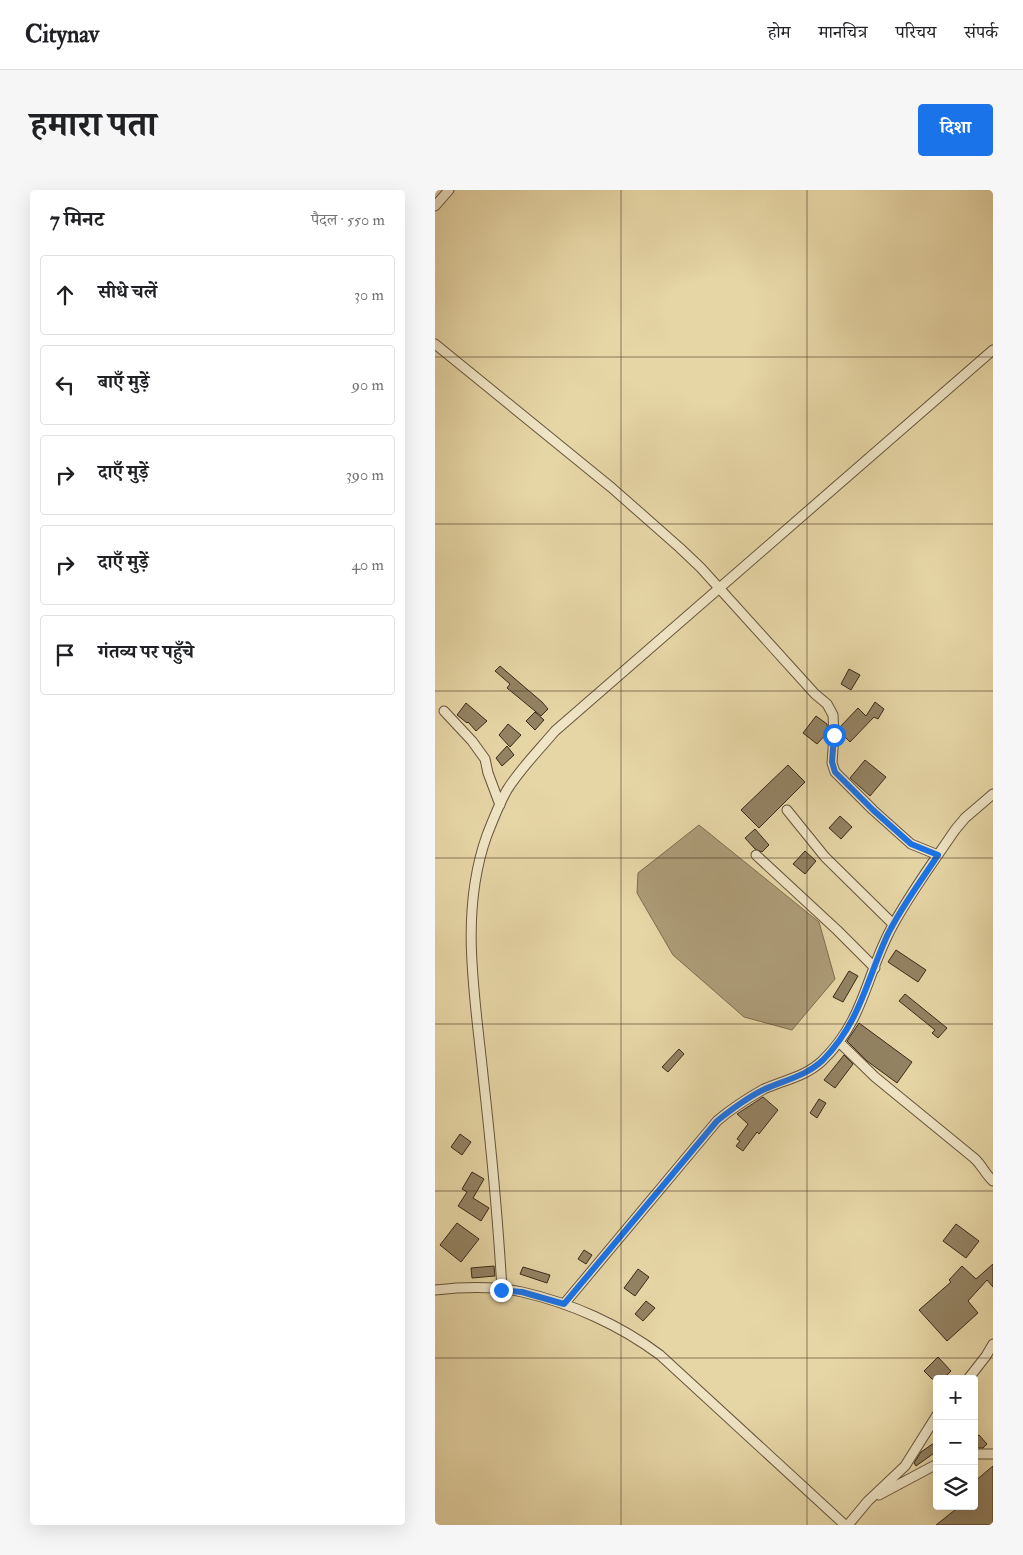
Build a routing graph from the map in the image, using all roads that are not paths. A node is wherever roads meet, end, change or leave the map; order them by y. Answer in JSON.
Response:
{"nodes":[{"id":1,"x":449,"y":190,"type":"edge"},
{"id":2,"x":435,"y":206,"type":"edge"},
{"id":3,"x":435,"y":344,"type":"edge"},
{"id":4,"x":993,"y":350,"type":"edge"},
{"id":5,"x":723,"y":594,"type":"junction"},
{"id":6,"x":444,"y":711,"type":"dead end"},
{"id":7,"x":993,"y":794,"type":"edge"},
{"id":8,"x":500,"y":805,"type":"junction"},
{"id":9,"x":787,"y":810,"type":"dead end"},
{"id":10,"x":756,"y":855,"type":"dead end"},
{"id":11,"x":938,"y":855,"type":"junction"},
{"id":12,"x":893,"y":924,"type":"junction"},
{"id":13,"x":875,"y":968,"type":"junction"},
{"id":14,"x":839,"y":1042,"type":"junction"},
{"id":15,"x":993,"y":1181,"type":"edge"},
{"id":16,"x":435,"y":1290,"type":"edge"},
{"id":17,"x":505,"y":1290,"type":"junction"},
{"id":18,"x":564,"y":1304,"type":"junction"},
{"id":19,"x":993,"y":1344,"type":"edge"},
{"id":20,"x":972,"y":1375,"type":"edge"},
{"id":21,"x":934,"y":1420,"type":"edge"},
{"id":22,"x":978,"y":1454,"type":"edge"},
{"id":23,"x":993,"y":1454,"type":"edge"},
{"id":24,"x":935,"y":1465,"type":"edge"},
{"id":25,"x":868,"y":1501,"type":"junction"},
{"id":26,"x":847,"y":1525,"type":"edge"}],
"edges":[{"from":1,"to":2,"type":"street"},
{"from":3,"to":5,"type":"street"},
{"from":4,"to":5,"type":"street"},
{"from":5,"to":8,"type":"street"},
{"from":5,"to":11,"type":"street"},
{"from":6,"to":8,"type":"street"},
{"from":7,"to":11,"type":"street"},
{"from":8,"to":17,"type":"street"},
{"from":9,"to":12,"type":"street"},
{"from":10,"to":13,"type":"street"},
{"from":11,"to":12,"type":"street"},
{"from":12,"to":13,"type":"street"},
{"from":13,"to":14,"type":"street"},
{"from":14,"to":15,"type":"street"},
{"from":14,"to":18,"type":"street"},
{"from":16,"to":17,"type":"street"},
{"from":17,"to":18,"type":"street"},
{"from":18,"to":26,"type":"street"},
{"from":19,"to":20,"type":"street"},
{"from":21,"to":25,"type":"street"},
{"from":22,"to":23,"type":"street"},
{"from":24,"to":25,"type":"street"},
{"from":25,"to":26,"type":"street"}]}
